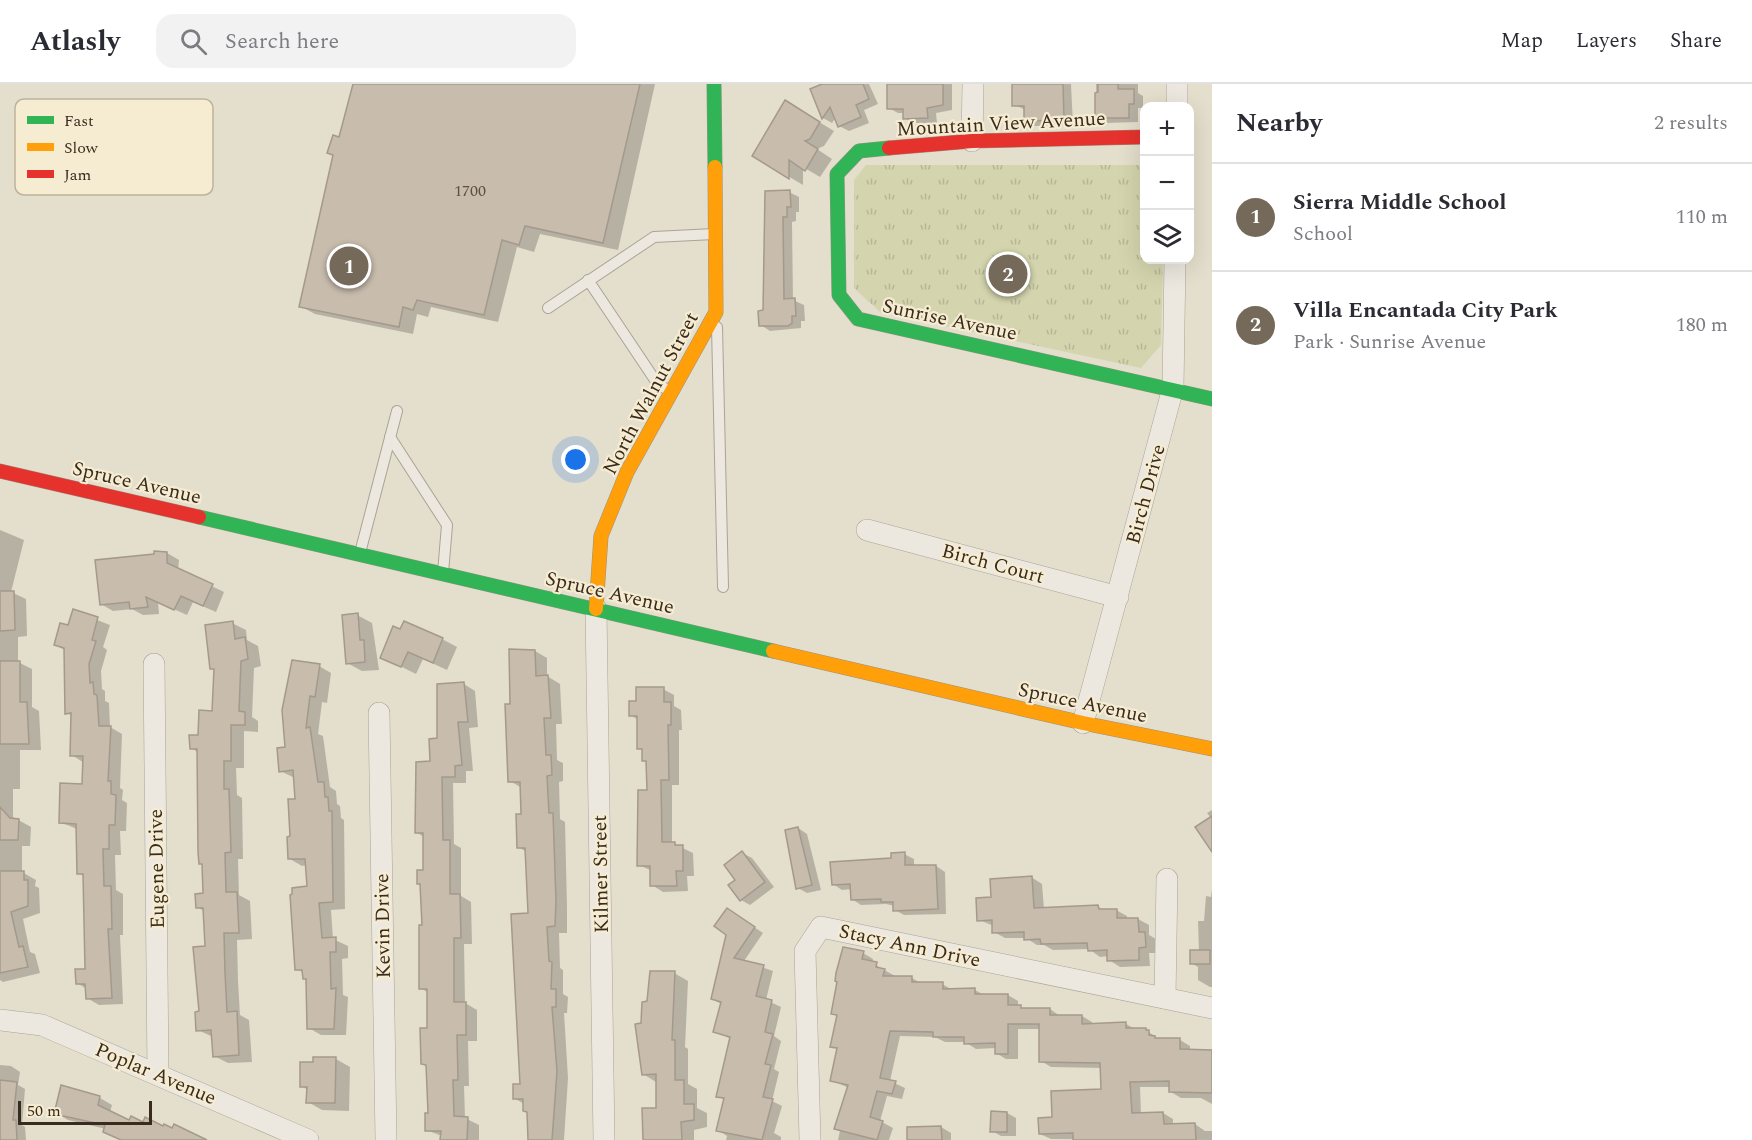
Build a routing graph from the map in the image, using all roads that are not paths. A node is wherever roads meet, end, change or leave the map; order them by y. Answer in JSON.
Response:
{"nodes":[{"id":1,"x":714,"y":84,"type":"edge"},
{"id":2,"x":973,"y":84,"type":"edge"},
{"id":3,"x":1177,"y":84,"type":"edge"},
{"id":4,"x":1177,"y":102,"type":"edge"},
{"id":5,"x":1140,"y":137,"type":"edge"},
{"id":6,"x":972,"y":141,"type":"junction"},
{"id":7,"x":859,"y":151,"type":"joint"},
{"id":8,"x":715,"y":234,"type":"junction"},
{"id":9,"x":1175,"y":264,"type":"edge"},
{"id":10,"x":588,"y":280,"type":"junction"},
{"id":11,"x":548,"y":308,"type":"dead end"},
{"id":12,"x":716,"y":312,"type":"junction"},
{"id":13,"x":1173,"y":388,"type":"junction"},
{"id":14,"x":672,"y":392,"type":"junction"},
{"id":15,"x":1212,"y":399,"type":"edge"},
{"id":16,"x":396,"y":411,"type":"dead end"},
{"id":17,"x":390,"y":436,"type":"junction"},
{"id":18,"x":0,"y":471,"type":"edge"},
{"id":19,"x":867,"y":530,"type":"dead end"},
{"id":20,"x":360,"y":554,"type":"junction"},
{"id":21,"x":443,"y":573,"type":"junction"},
{"id":22,"x":723,"y":586,"type":"dead end"},
{"id":23,"x":1118,"y":597,"type":"junction"},
{"id":24,"x":596,"y":609,"type":"junction"},
{"id":25,"x":154,"y":664,"type":"dead end"},
{"id":26,"x":379,"y":713,"type":"dead end"},
{"id":27,"x":1083,"y":723,"type":"junction"},
{"id":28,"x":1212,"y":749,"type":"edge"},
{"id":29,"x":1167,"y":879,"type":"dead end"},
{"id":30,"x":1165,"y":998,"type":"junction"},
{"id":31,"x":1212,"y":1008,"type":"edge"},
{"id":32,"x":0,"y":1020,"type":"edge"},
{"id":33,"x":158,"y":1073,"type":"junction"},
{"id":34,"x":308,"y":1140,"type":"edge"},
{"id":35,"x":386,"y":1140,"type":"edge"},
{"id":36,"x":604,"y":1140,"type":"edge"},
{"id":37,"x":810,"y":1140,"type":"edge"}],
"edges":[{"from":1,"to":8,"type":"street","name":"North Walnut Street"},
{"from":2,"to":6,"type":"street"},
{"from":3,"to":4,"type":"street"},
{"from":5,"to":6,"type":"street","name":"Mountain View Avenue"},
{"from":6,"to":7,"type":"street","name":"Mountain View Avenue"},
{"from":7,"to":13,"type":"street","name":"Sunrise Avenue"},
{"from":8,"to":10,"type":"lane"},
{"from":8,"to":12,"type":"street","name":"North Walnut Street"},
{"from":9,"to":13,"type":"street","name":"Birch Drive"},
{"from":10,"to":11,"type":"lane"},
{"from":10,"to":14,"type":"lane"},
{"from":12,"to":14,"type":"street","name":"North Walnut Street"},
{"from":12,"to":22,"type":"lane"},
{"from":13,"to":15,"type":"street","name":"Sunrise Avenue"},
{"from":13,"to":23,"type":"street","name":"Birch Drive"},
{"from":14,"to":24,"type":"street","name":"North Walnut Street"},
{"from":16,"to":17,"type":"lane"},
{"from":17,"to":20,"type":"lane"},
{"from":17,"to":21,"type":"lane"},
{"from":18,"to":20,"type":"street","name":"Spruce Avenue"},
{"from":19,"to":23,"type":"street","name":"Birch Court"},
{"from":20,"to":21,"type":"street","name":"Spruce Avenue"},
{"from":21,"to":24,"type":"street","name":"Spruce Avenue"},
{"from":23,"to":27,"type":"street","name":"Birch Drive"},
{"from":24,"to":27,"type":"street","name":"Spruce Avenue"},
{"from":24,"to":36,"type":"street","name":"Kilmer Street"},
{"from":25,"to":33,"type":"street","name":"Eugene Drive"},
{"from":26,"to":35,"type":"street","name":"Kevin Drive"},
{"from":27,"to":28,"type":"street","name":"Spruce Avenue"},
{"from":29,"to":30,"type":"street"},
{"from":30,"to":31,"type":"street","name":"Stacy Ann Drive"},
{"from":30,"to":37,"type":"street","name":"Stacy Ann Drive"},
{"from":32,"to":33,"type":"street","name":"Poplar Avenue"},
{"from":33,"to":34,"type":"street","name":"Poplar Avenue"}]}
